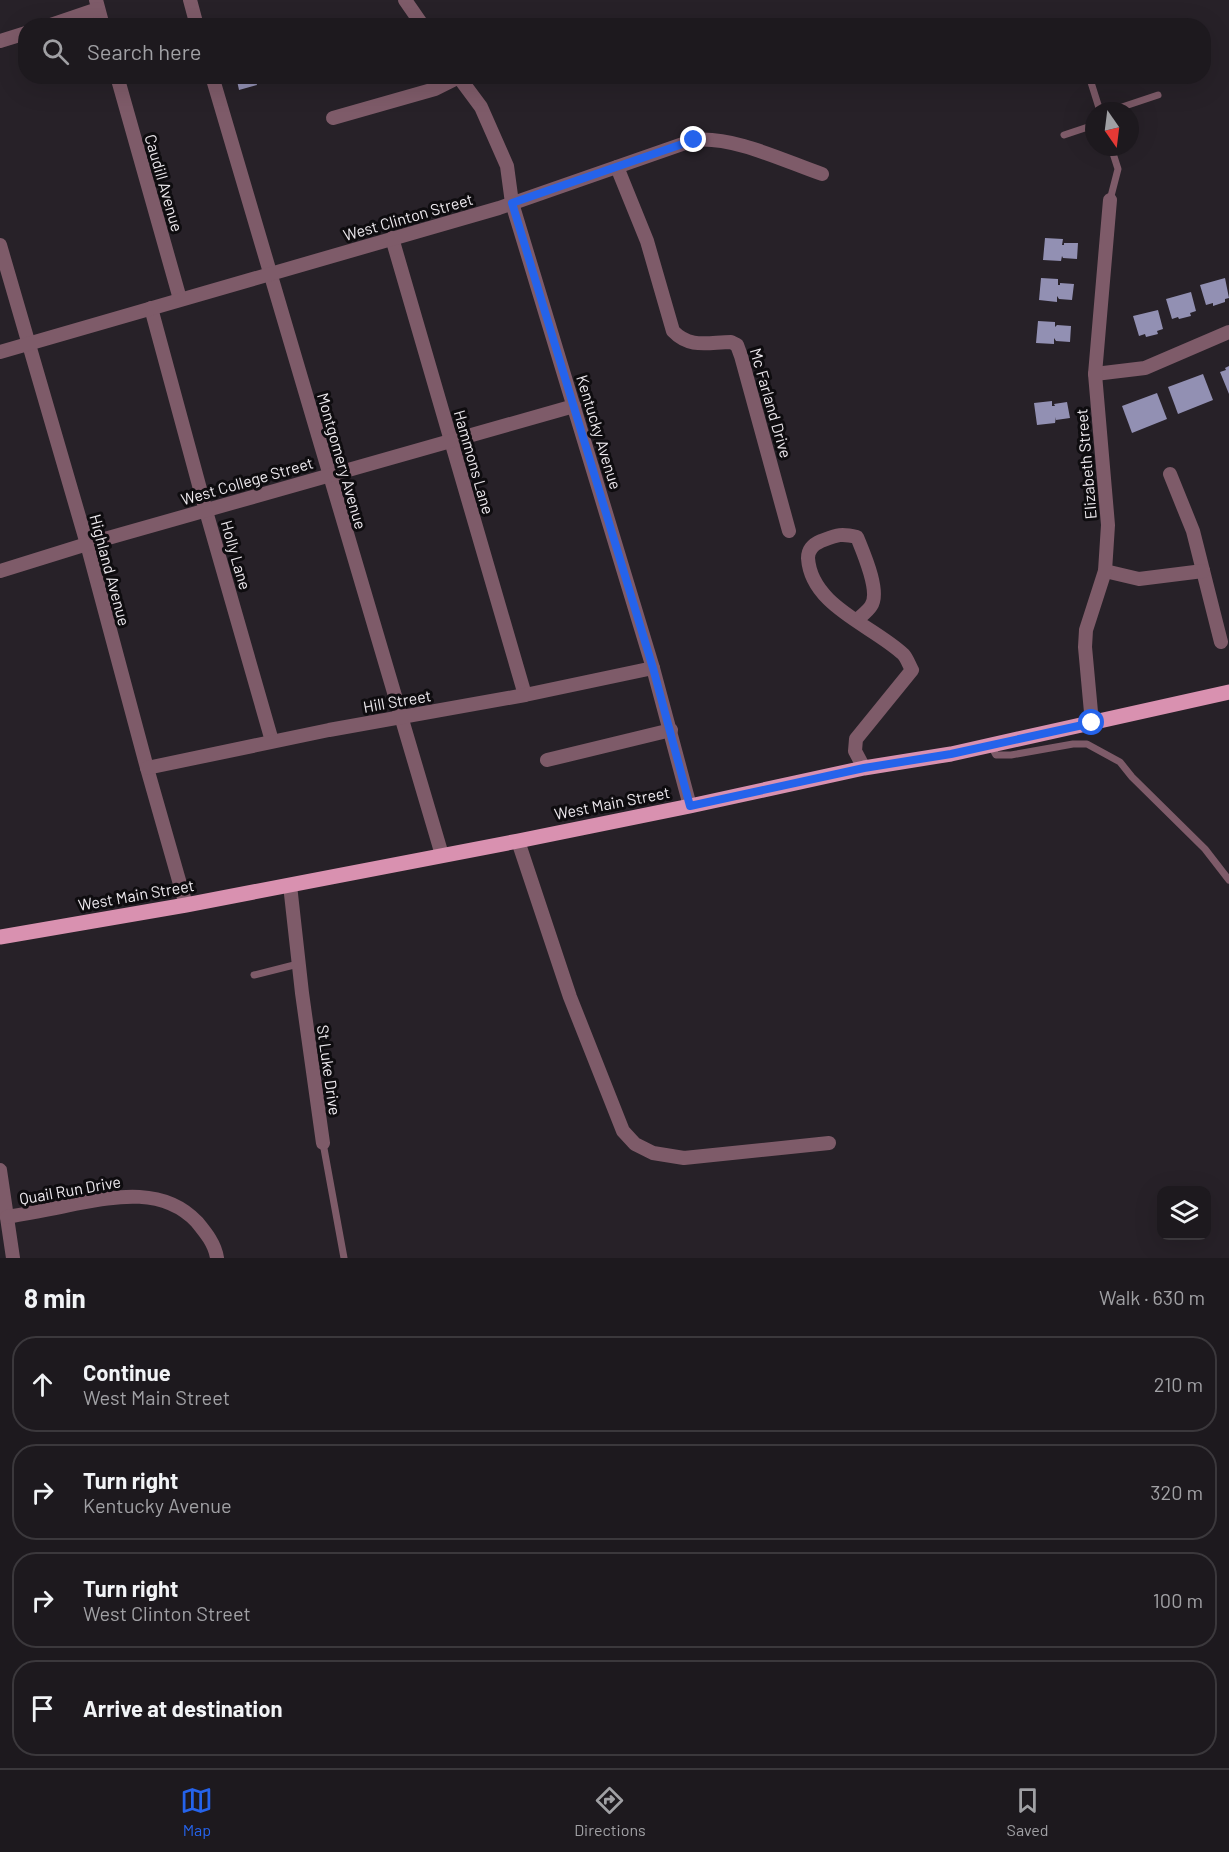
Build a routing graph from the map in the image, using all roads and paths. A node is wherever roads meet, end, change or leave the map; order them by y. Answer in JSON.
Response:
{"nodes":[{"id":1,"x":190,"y":0,"type":"edge"},
{"id":2,"x":405,"y":0,"type":"edge"},
{"id":3,"x":97,"y":5,"type":"edge"},
{"id":4,"x":67,"y":18,"type":"edge"},
{"id":5,"x":195,"y":18,"type":"edge"},
{"id":6,"x":417,"y":18,"type":"edge"},
{"id":7,"x":18,"y":35,"type":"edge"},
{"id":8,"x":0,"y":41,"type":"edge"},
{"id":9,"x":119,"y":84,"type":"edge"},
{"id":10,"x":214,"y":84,"type":"edge"},
{"id":11,"x":445,"y":84,"type":"edge"},
{"id":12,"x":464,"y":84,"type":"edge"},
{"id":13,"x":1092,"y":84,"type":"edge"},
{"id":14,"x":1158,"y":94,"type":"dead end"},
{"id":15,"x":1097,"y":102,"type":"edge"},
{"id":16,"x":1135,"y":102,"type":"edge"},
{"id":17,"x":333,"y":118,"type":"dead end"},
{"id":18,"x":1085,"y":128,"type":"edge"},
{"id":19,"x":1064,"y":135,"type":"dead end"},
{"id":20,"x":1115,"y":156,"type":"edge"},
{"id":21,"x":617,"y":167,"type":"junction"},
{"id":22,"x":822,"y":174,"type":"dead end"},
{"id":23,"x":1110,"y":200,"type":"joint"},
{"id":24,"x":512,"y":203,"type":"junction"},
{"id":25,"x":392,"y":238,"type":"junction"},
{"id":26,"x":0,"y":245,"type":"edge"},
{"id":27,"x":270,"y":273,"type":"junction"},
{"id":28,"x":180,"y":299,"type":"junction"},
{"id":29,"x":151,"y":308,"type":"junction"},
{"id":30,"x":1229,"y":332,"type":"edge"},
{"id":31,"x":27,"y":344,"type":"junction"},
{"id":32,"x":0,"y":352,"type":"edge"},
{"id":33,"x":1095,"y":374,"type":"junction"},
{"id":34,"x":574,"y":406,"type":"junction"},
{"id":35,"x":450,"y":441,"type":"junction"},
{"id":36,"x":1170,"y":474,"type":"dead end"},
{"id":37,"x":329,"y":475,"type":"junction"},
{"id":38,"x":206,"y":511,"type":"junction"},
{"id":39,"x":789,"y":531,"type":"dead end"},
{"id":40,"x":87,"y":544,"type":"junction"},
{"id":41,"x":1105,"y":570,"type":"junction"},
{"id":42,"x":0,"y":571,"type":"edge"},
{"id":43,"x":1203,"y":571,"type":"junction"},
{"id":44,"x":857,"y":620,"type":"junction"},
{"id":45,"x":1221,"y":642,"type":"dead end"},
{"id":46,"x":653,"y":668,"type":"junction"},
{"id":47,"x":1229,"y":692,"type":"edge"},
{"id":48,"x":525,"y":696,"type":"junction"},
{"id":49,"x":401,"y":718,"type":"junction"},
{"id":50,"x":1092,"y":723,"type":"junction"},
{"id":51,"x":671,"y":730,"type":"junction"},
{"id":52,"x":272,"y":741,"type":"junction"},
{"id":53,"x":990,"y":745,"type":"junction"},
{"id":54,"x":547,"y":760,"type":"dead end"},
{"id":55,"x":147,"y":768,"type":"junction"},
{"id":56,"x":864,"y":768,"type":"junction"},
{"id":57,"x":690,"y":806,"type":"junction"},
{"id":58,"x":518,"y":841,"type":"junction"},
{"id":59,"x":441,"y":855,"type":"junction"},
{"id":60,"x":1229,"y":880,"type":"edge"},
{"id":61,"x":290,"y":885,"type":"junction"},
{"id":62,"x":186,"y":905,"type":"junction"},
{"id":63,"x":0,"y":936,"type":"edge"},
{"id":64,"x":298,"y":964,"type":"junction"},
{"id":65,"x":254,"y":975,"type":"dead end"},
{"id":66,"x":323,"y":1143,"type":"joint"},
{"id":67,"x":830,"y":1143,"type":"dead end"},
{"id":68,"x":0,"y":1170,"type":"edge"},
{"id":69,"x":7,"y":1218,"type":"junction"},
{"id":70,"x":14,"y":1258,"type":"edge"},
{"id":71,"x":217,"y":1258,"type":"edge"},
{"id":72,"x":344,"y":1258,"type":"edge"}],
"edges":[{"from":1,"to":5,"type":"street"},
{"from":2,"to":6,"type":"street"},
{"from":3,"to":4,"type":"street"},
{"from":7,"to":8,"type":"street"},
{"from":9,"to":28,"type":"street","name":"Caudill Avenue"},
{"from":10,"to":27,"type":"street","name":"Montgomery Avenue"},
{"from":11,"to":17,"type":"street"},
{"from":12,"to":24,"type":"street","name":"Kentucky Avenue"},
{"from":13,"to":15,"type":"lane"},
{"from":14,"to":16,"type":"lane"},
{"from":18,"to":19,"type":"lane"},
{"from":20,"to":23,"type":"lane"},
{"from":21,"to":22,"type":"street","name":"West Clinton Street"},
{"from":21,"to":24,"type":"street","name":"West Clinton Street"},
{"from":21,"to":39,"type":"street","name":"Mc Farland Drive"},
{"from":23,"to":33,"type":"street","name":"Elizabeth Street"},
{"from":24,"to":25,"type":"street","name":"West Clinton Street"},
{"from":24,"to":34,"type":"street","name":"Kentucky Avenue"},
{"from":25,"to":27,"type":"street","name":"West Clinton Street"},
{"from":25,"to":35,"type":"street","name":"Hammons Lane"},
{"from":26,"to":31,"type":"street","name":"Highland Avenue"},
{"from":27,"to":28,"type":"street","name":"West Clinton Street"},
{"from":27,"to":37,"type":"street","name":"Montgomery Avenue"},
{"from":28,"to":29,"type":"street","name":"West Clinton Street"},
{"from":29,"to":31,"type":"street","name":"West Clinton Street"},
{"from":29,"to":38,"type":"street","name":"Holly Lane"},
{"from":30,"to":33,"type":"street"},
{"from":31,"to":32,"type":"street","name":"West Clinton Street"},
{"from":31,"to":40,"type":"street","name":"Highland Avenue"},
{"from":33,"to":41,"type":"street","name":"Elizabeth Street"},
{"from":34,"to":35,"type":"street","name":"West College Street"},
{"from":34,"to":46,"type":"street","name":"Kentucky Avenue"},
{"from":35,"to":37,"type":"street","name":"West College Street"},
{"from":35,"to":48,"type":"street","name":"Hammons Lane"},
{"from":36,"to":43,"type":"street"},
{"from":37,"to":38,"type":"street","name":"West College Street"},
{"from":37,"to":49,"type":"street","name":"Montgomery Avenue"},
{"from":38,"to":40,"type":"street","name":"West College Street"},
{"from":38,"to":52,"type":"street","name":"Holly Lane"},
{"from":40,"to":42,"type":"street","name":"West College Street"},
{"from":40,"to":55,"type":"street","name":"Highland Avenue"},
{"from":41,"to":43,"type":"street"},
{"from":41,"to":50,"type":"street","name":"Elizabeth Street"},
{"from":43,"to":45,"type":"street"},
{"from":44,"to":44,"type":"street"},
{"from":44,"to":56,"type":"street"},
{"from":46,"to":48,"type":"street","name":"Hill Street"},
{"from":46,"to":51,"type":"street","name":"Kentucky Avenue"},
{"from":47,"to":50,"type":"main road","name":"West Main Street"},
{"from":48,"to":49,"type":"street","name":"Hill Street"},
{"from":49,"to":52,"type":"street","name":"Hill Street"},
{"from":49,"to":59,"type":"street","name":"Montgomery Avenue"},
{"from":50,"to":53,"type":"main road","name":"West Main Street"},
{"from":51,"to":54,"type":"street"},
{"from":51,"to":57,"type":"street","name":"Kentucky Avenue"},
{"from":52,"to":55,"type":"street","name":"Hill Street"},
{"from":53,"to":56,"type":"main road","name":"West Main Street"},
{"from":53,"to":60,"type":"lane"},
{"from":55,"to":62,"type":"street","name":"Highland Avenue"},
{"from":56,"to":57,"type":"main road","name":"West Main Street"},
{"from":57,"to":58,"type":"main road","name":"West Main Street"},
{"from":58,"to":59,"type":"main road","name":"West Main Street"},
{"from":58,"to":67,"type":"street"},
{"from":59,"to":61,"type":"main road","name":"West Main Street"},
{"from":61,"to":62,"type":"main road","name":"West Main Street"},
{"from":61,"to":64,"type":"street","name":"St Luke Drive"},
{"from":62,"to":63,"type":"main road","name":"West Main Street"},
{"from":64,"to":65,"type":"lane"},
{"from":64,"to":66,"type":"street","name":"St Luke Drive"},
{"from":66,"to":72,"type":"lane","name":"St Luke Drive"},
{"from":68,"to":69,"type":"street"},
{"from":69,"to":70,"type":"street"},
{"from":69,"to":71,"type":"street","name":"Quail Run Drive"}]}
